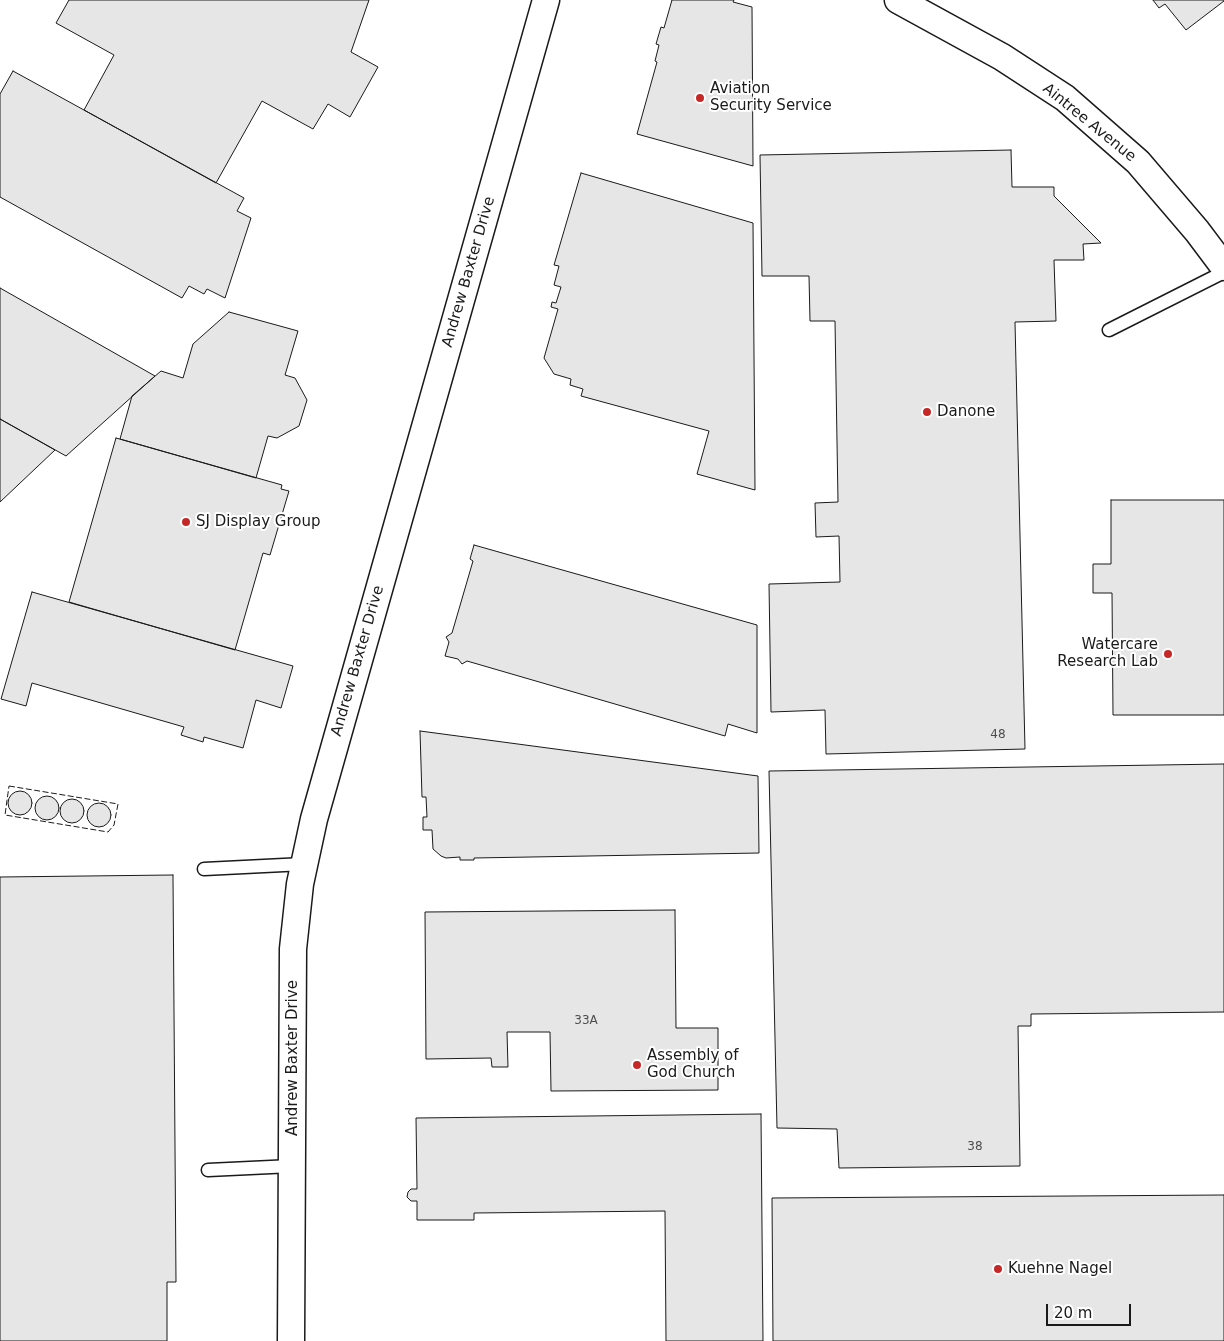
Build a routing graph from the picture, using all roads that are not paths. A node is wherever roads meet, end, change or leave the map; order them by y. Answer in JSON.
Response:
{"nodes":[{"id":1,"x":546,"y":0,"type":"edge"},
{"id":2,"x":898,"y":0,"type":"edge"},
{"id":3,"x":1224,"y":266,"type":"edge"},
{"id":4,"x":1224,"y":272,"type":"edge"},
{"id":5,"x":1109,"y":330,"type":"dead end"},
{"id":6,"x":304,"y":864,"type":"junction"},
{"id":7,"x":204,"y":869,"type":"dead end"},
{"id":8,"x":292,"y":1166,"type":"junction"},
{"id":9,"x":208,"y":1170,"type":"dead end"},
{"id":10,"x":291,"y":1341,"type":"edge"}],
"edges":[{"from":1,"to":6,"type":"street","name":"Andrew Baxter Drive"},
{"from":2,"to":3,"type":"street","name":"Aintree Avenue"},
{"from":4,"to":5,"type":"lane"},
{"from":6,"to":7,"type":"lane"},
{"from":6,"to":8,"type":"street","name":"Andrew Baxter Drive"},
{"from":8,"to":9,"type":"lane"},
{"from":8,"to":10,"type":"street","name":"Andrew Baxter Drive"}]}
